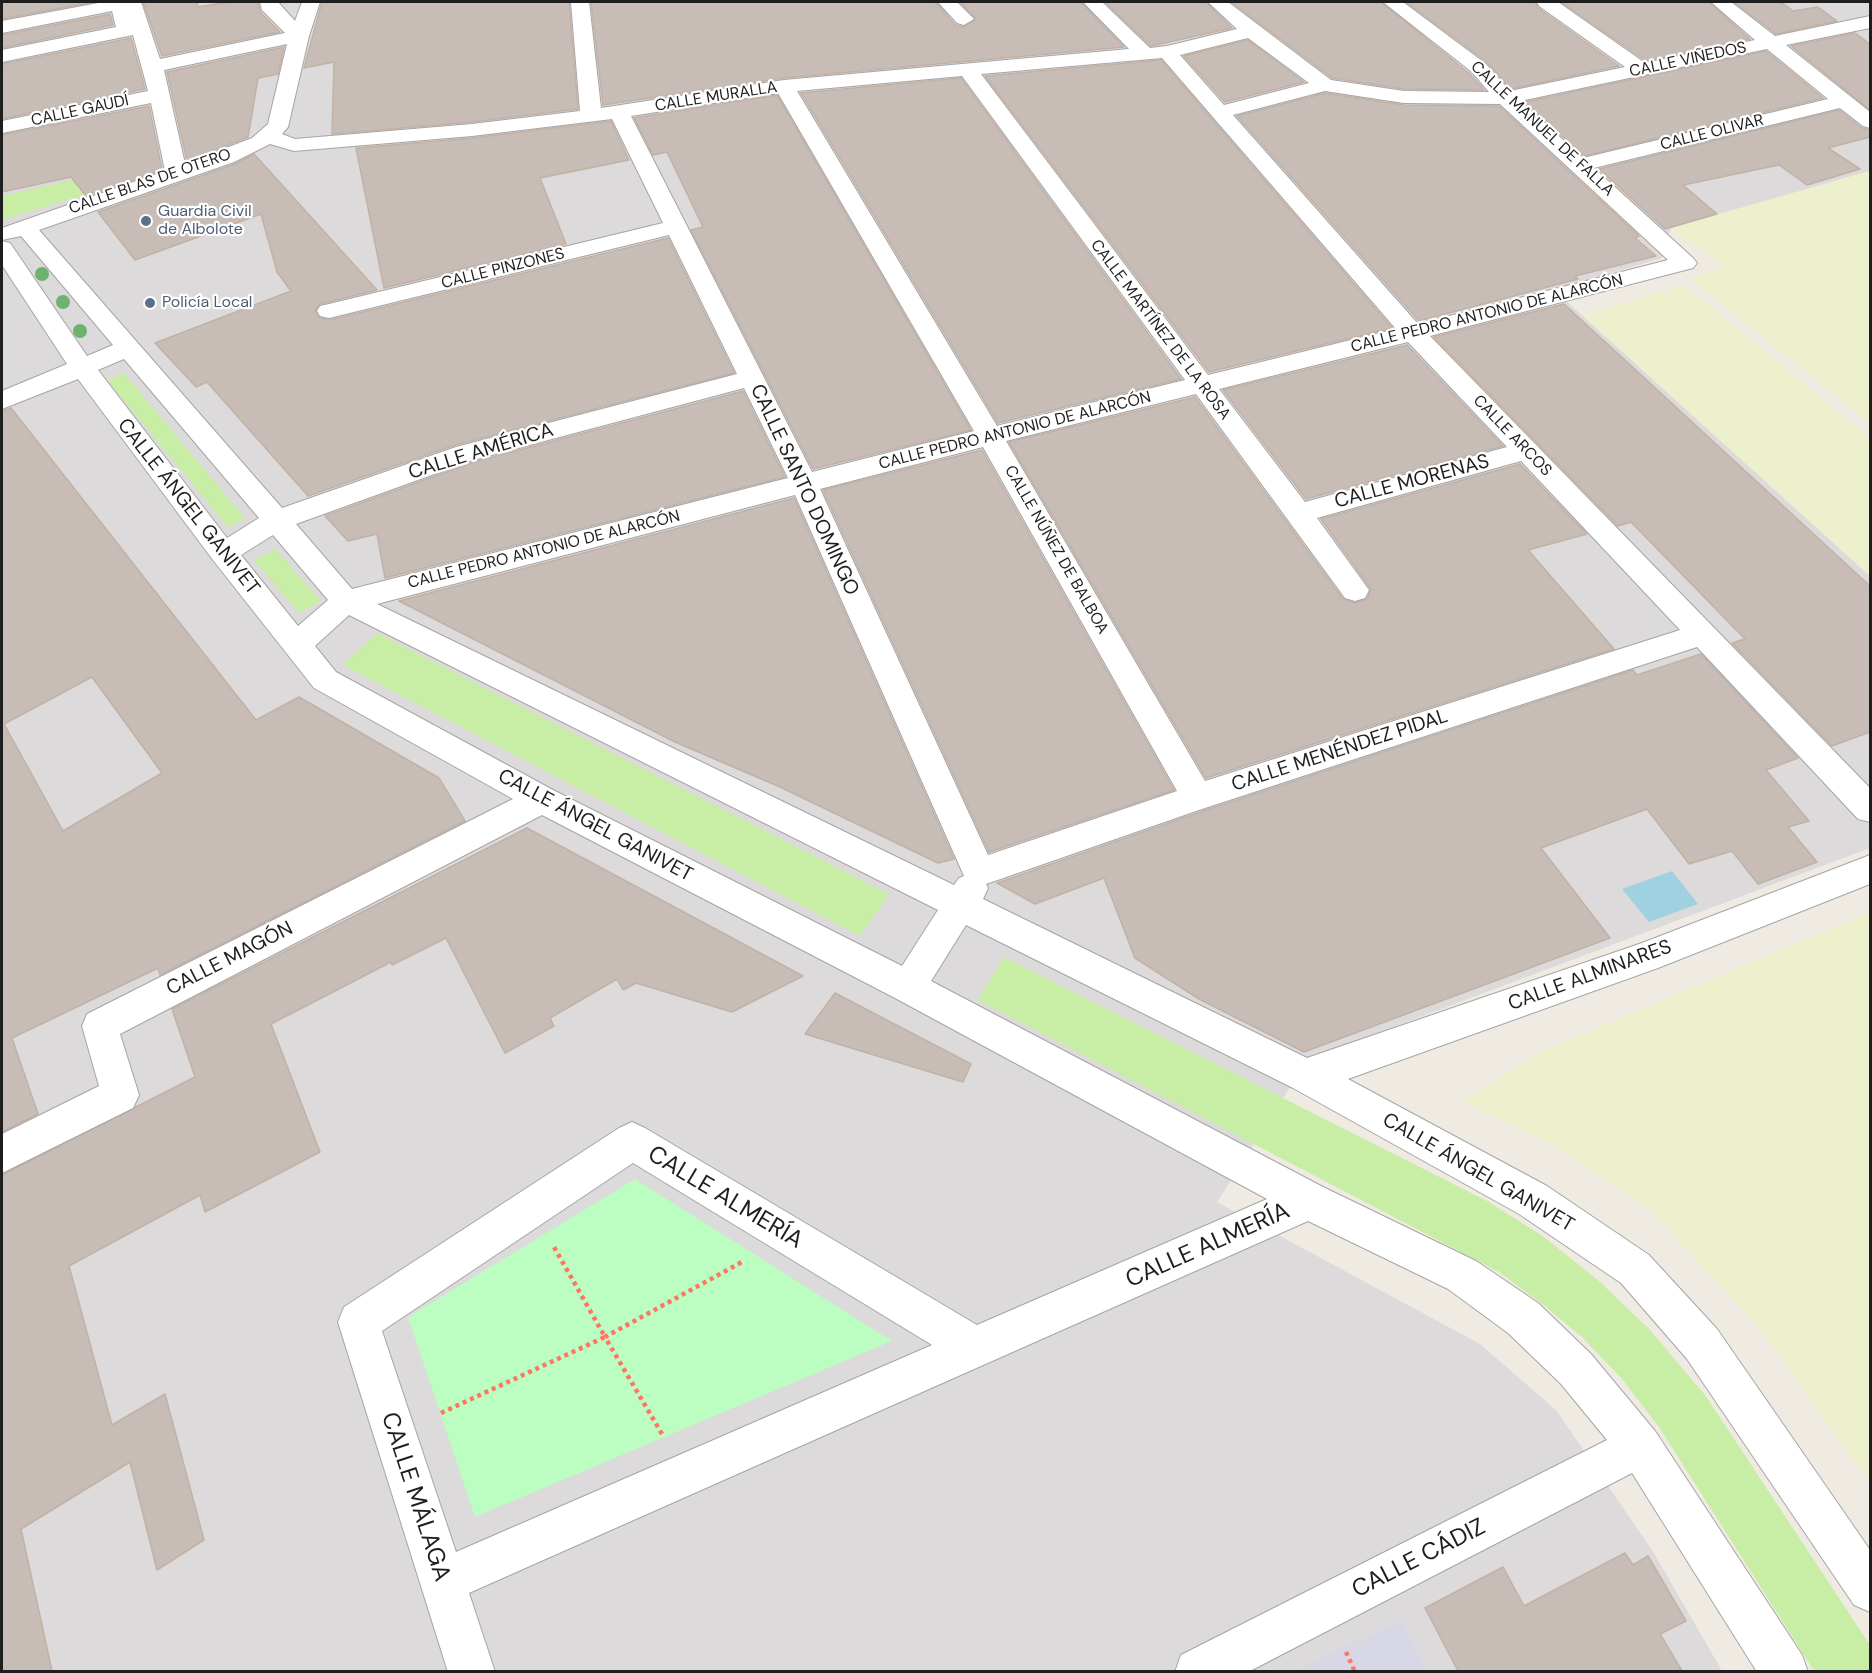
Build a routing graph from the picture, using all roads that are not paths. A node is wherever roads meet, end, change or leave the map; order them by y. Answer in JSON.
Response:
{"nodes":[{"id":1,"x":97,"y":2,"type":"edge"},
{"id":2,"x":132,"y":2,"type":"edge"},
{"id":3,"x":268,"y":2,"type":"edge"},
{"id":4,"x":310,"y":2,"type":"edge"},
{"id":5,"x":579,"y":2,"type":"edge"},
{"id":6,"x":947,"y":2,"type":"edge"},
{"id":7,"x":1092,"y":2,"type":"edge"},
{"id":8,"x":1217,"y":2,"type":"edge"},
{"id":9,"x":1392,"y":2,"type":"edge"},
{"id":10,"x":1546,"y":2,"type":"edge"},
{"id":11,"x":1720,"y":2,"type":"edge"},
{"id":12,"x":963,"y":19,"type":"dead end"},
{"id":13,"x":2,"y":20,"type":"edge"},
{"id":14,"x":1870,"y":22,"type":"edge"},
{"id":15,"x":2,"y":27,"type":"edge"},
{"id":16,"x":1251,"y":31,"type":"junction"},
{"id":17,"x":299,"y":36,"type":"junction"},
{"id":18,"x":143,"y":37,"type":"junction"},
{"id":19,"x":1772,"y":43,"type":"junction"},
{"id":20,"x":1156,"y":53,"type":"junction"},
{"id":21,"x":2,"y":57,"type":"edge"},
{"id":22,"x":2,"y":64,"type":"edge"},
{"id":23,"x":153,"y":66,"type":"junction"},
{"id":24,"x":967,"y":69,"type":"junction"},
{"id":25,"x":1642,"y":70,"type":"junction"},
{"id":26,"x":1325,"y":85,"type":"junction"},
{"id":27,"x":784,"y":86,"type":"junction"},
{"id":28,"x":158,"y":94,"type":"junction"},
{"id":29,"x":1505,"y":98,"type":"junction"},
{"id":30,"x":1845,"y":101,"type":"junction"},
{"id":31,"x":619,"y":112,"type":"junction"},
{"id":32,"x":1220,"y":112,"type":"junction"},
{"id":33,"x":591,"y":114,"type":"junction"},
{"id":34,"x":1870,"y":122,"type":"edge"},
{"id":35,"x":2,"y":127,"type":"edge"},
{"id":36,"x":266,"y":136,"type":"junction"},
{"id":37,"x":1580,"y":165,"type":"junction"},
{"id":38,"x":176,"y":173,"type":"junction"},
{"id":39,"x":676,"y":227,"type":"junction"},
{"id":40,"x":9,"y":237,"type":"edge"},
{"id":41,"x":1685,"y":263,"type":"joint"},
{"id":42,"x":330,"y":311,"type":"dead end"},
{"id":43,"x":1413,"y":333,"type":"junction"},
{"id":44,"x":130,"y":347,"type":"junction"},
{"id":45,"x":82,"y":368,"type":"junction"},
{"id":46,"x":751,"y":378,"type":"junction"},
{"id":47,"x":1201,"y":386,"type":"junction"},
{"id":48,"x":2,"y":401,"type":"edge"},
{"id":49,"x":990,"y":436,"type":"junction"},
{"id":50,"x":1526,"y":451,"type":"junction"},
{"id":51,"x":804,"y":484,"type":"junction"},
{"id":52,"x":1298,"y":514,"type":"junction"},
{"id":53,"x":275,"y":520,"type":"junction"},
{"id":54,"x":223,"y":553,"type":"junction"},
{"id":55,"x":1355,"y":590,"type":"dead end"},
{"id":56,"x":346,"y":601,"type":"junction"},
{"id":57,"x":1703,"y":634,"type":"junction"},
{"id":58,"x":296,"y":645,"type":"junction"},
{"id":59,"x":1197,"y":797,"type":"junction"},
{"id":60,"x":542,"y":800,"type":"junction"},
{"id":61,"x":1870,"y":809,"type":"edge"},
{"id":62,"x":1870,"y":869,"type":"edge"},
{"id":63,"x":979,"y":872,"type":"junction"},
{"id":64,"x":961,"y":907,"type":"junction"},
{"id":65,"x":908,"y":987,"type":"junction"},
{"id":66,"x":1306,"y":1076,"type":"junction"},
{"id":67,"x":2,"y":1154,"type":"edge"},
{"id":68,"x":1309,"y":1202,"type":"junction"},
{"id":69,"x":359,"y":1322,"type":"joint"},
{"id":70,"x":976,"y":1348,"type":"junction"},
{"id":71,"x":1640,"y":1446,"type":"junction"},
{"id":72,"x":443,"y":1581,"type":"junction"},
{"id":73,"x":1870,"y":1589,"type":"edge"},
{"id":74,"x":472,"y":1671,"type":"edge"},
{"id":75,"x":1198,"y":1671,"type":"edge"},
{"id":76,"x":1785,"y":1671,"type":"edge"}],
"edges":[{"from":1,"to":13,"type":"street"},
{"from":2,"to":18,"type":"street"},
{"from":3,"to":17,"type":"street"},
{"from":4,"to":17,"type":"street","name":"CALLE BLAS DE OTERO"},
{"from":5,"to":33,"type":"street"},
{"from":6,"to":12,"type":"street"},
{"from":7,"to":20,"type":"street","name":"CALLE ARCOS"},
{"from":8,"to":16,"type":"street"},
{"from":9,"to":29,"type":"street","name":"CALLE MANUEL DE FALLA"},
{"from":10,"to":25,"type":"street"},
{"from":11,"to":19,"type":"street"},
{"from":14,"to":19,"type":"street","name":"CALLE VIÑEDOS"},
{"from":15,"to":21,"type":"street"},
{"from":16,"to":20,"type":"street","name":"CALLE MURALLA"},
{"from":16,"to":26,"type":"street"},
{"from":17,"to":23,"type":"street"},
{"from":17,"to":36,"type":"street","name":"CALLE BLAS DE OTERO"},
{"from":18,"to":22,"type":"street"},
{"from":18,"to":23,"type":"street"},
{"from":19,"to":25,"type":"street","name":"CALLE VIÑEDOS"},
{"from":19,"to":30,"type":"street"},
{"from":20,"to":24,"type":"street","name":"CALLE MURALLA"},
{"from":20,"to":32,"type":"street","name":"CALLE ARCOS"},
{"from":23,"to":28,"type":"street"},
{"from":24,"to":27,"type":"street","name":"CALLE MURALLA"},
{"from":24,"to":47,"type":"street","name":"CALLE MARTÍNEZ DE LA ROSA"},
{"from":25,"to":29,"type":"street","name":"CALLE VIÑEDOS"},
{"from":26,"to":29,"type":"street","name":"CALLE VIÑEDOS"},
{"from":26,"to":32,"type":"street"},
{"from":27,"to":31,"type":"street","name":"CALLE MURALLA"},
{"from":27,"to":49,"type":"street","name":"CALLE NÚÑEZ DE BALBOA"},
{"from":28,"to":35,"type":"street","name":"CALLE GAUDÍ"},
{"from":28,"to":38,"type":"street"},
{"from":29,"to":37,"type":"street","name":"CALLE MANUEL DE FALLA"},
{"from":30,"to":34,"type":"street"},
{"from":30,"to":37,"type":"street","name":"CALLE OLIVAR"},
{"from":31,"to":33,"type":"street","name":"CALLE MURALLA"},
{"from":31,"to":39,"type":"street","name":"CALLE SANTO DOMINGO"},
{"from":32,"to":43,"type":"street","name":"CALLE ARCOS"},
{"from":33,"to":36,"type":"street","name":"CALLE MURALLA"},
{"from":36,"to":38,"type":"street","name":"CALLE BLAS DE OTERO"},
{"from":37,"to":41,"type":"street","name":"CALLE MANUEL DE FALLA"},
{"from":38,"to":40,"type":"street","name":"CALLE BLAS DE OTERO"},
{"from":39,"to":42,"type":"street","name":"CALLE PINZONES"},
{"from":39,"to":46,"type":"street","name":"CALLE SANTO DOMINGO"},
{"from":40,"to":44,"type":"street","name":"CALLE ÁNGEL GANIVET"},
{"from":40,"to":45,"type":"street","name":"CALLE ÁNGEL GANIVET"},
{"from":41,"to":43,"type":"street","name":"CALLE PEDRO ANTONIO DE ALARCÓN"},
{"from":43,"to":47,"type":"street","name":"CALLE PEDRO ANTONIO DE ALARCÓN"},
{"from":43,"to":50,"type":"street","name":"CALLE ARCOS"},
{"from":44,"to":45,"type":"street"},
{"from":44,"to":53,"type":"street","name":"CALLE ÁNGEL GANIVET"},
{"from":45,"to":48,"type":"street"},
{"from":45,"to":54,"type":"street","name":"CALLE ÁNGEL GANIVET"},
{"from":46,"to":51,"type":"street","name":"CALLE SANTO DOMINGO"},
{"from":46,"to":53,"type":"street","name":"CALLE AMÉRICA"},
{"from":47,"to":49,"type":"street","name":"CALLE PEDRO ANTONIO DE ALARCÓN"},
{"from":47,"to":52,"type":"street","name":"CALLE MARTÍNEZ DE LA ROSA"},
{"from":49,"to":51,"type":"street","name":"CALLE PEDRO ANTONIO DE ALARCÓN"},
{"from":49,"to":59,"type":"street","name":"CALLE NÚÑEZ DE BALBOA"},
{"from":50,"to":52,"type":"street","name":"CALLE MORENAS"},
{"from":50,"to":57,"type":"street","name":"CALLE ARCOS"},
{"from":51,"to":56,"type":"street","name":"CALLE PEDRO ANTONIO DE ALARCÓN"},
{"from":51,"to":63,"type":"street","name":"CALLE SANTO DOMINGO"},
{"from":52,"to":55,"type":"street","name":"CALLE MARTÍNEZ DE LA ROSA"},
{"from":53,"to":54,"type":"street","name":"CALLE AMÉRICA"},
{"from":53,"to":56,"type":"street","name":"CALLE ÁNGEL GANIVET"},
{"from":54,"to":58,"type":"street","name":"CALLE ÁNGEL GANIVET"},
{"from":56,"to":58,"type":"street"},
{"from":56,"to":64,"type":"street","name":"CALLE ÁNGEL GANIVET"},
{"from":57,"to":59,"type":"street","name":"CALLE MENÉNDEZ PIDAL"},
{"from":57,"to":61,"type":"street","name":"CALLE ARCOS"},
{"from":58,"to":60,"type":"street","name":"CALLE ÁNGEL GANIVET"},
{"from":59,"to":63,"type":"street","name":"CALLE MENÉNDEZ PIDAL"},
{"from":60,"to":65,"type":"street","name":"CALLE ÁNGEL GANIVET"},
{"from":60,"to":67,"type":"street","name":"CALLE MAGÓN"},
{"from":62,"to":66,"type":"street","name":"CALLE ALMINARES"},
{"from":63,"to":64,"type":"street"},
{"from":64,"to":65,"type":"street"},
{"from":64,"to":66,"type":"street","name":"CALLE ÁNGEL GANIVET"},
{"from":65,"to":68,"type":"street","name":"CALLE ÁNGEL GANIVET"},
{"from":66,"to":73,"type":"street","name":"CALLE ÁNGEL GANIVET"},
{"from":68,"to":70,"type":"street","name":"CALLE ALMERÍA"},
{"from":68,"to":71,"type":"street","name":"CALLE ÁNGEL GANIVET"},
{"from":69,"to":70,"type":"street","name":"CALLE ALMERÍA"},
{"from":69,"to":72,"type":"street","name":"CALLE MÁLAGA"},
{"from":70,"to":72,"type":"street","name":"CALLE ALMERÍA"},
{"from":71,"to":75,"type":"street","name":"CALLE CÁDIZ"},
{"from":71,"to":76,"type":"street","name":"CALLE ÁNGEL GANIVET"},
{"from":72,"to":74,"type":"street","name":"CALLE MÁLAGA"}]}
